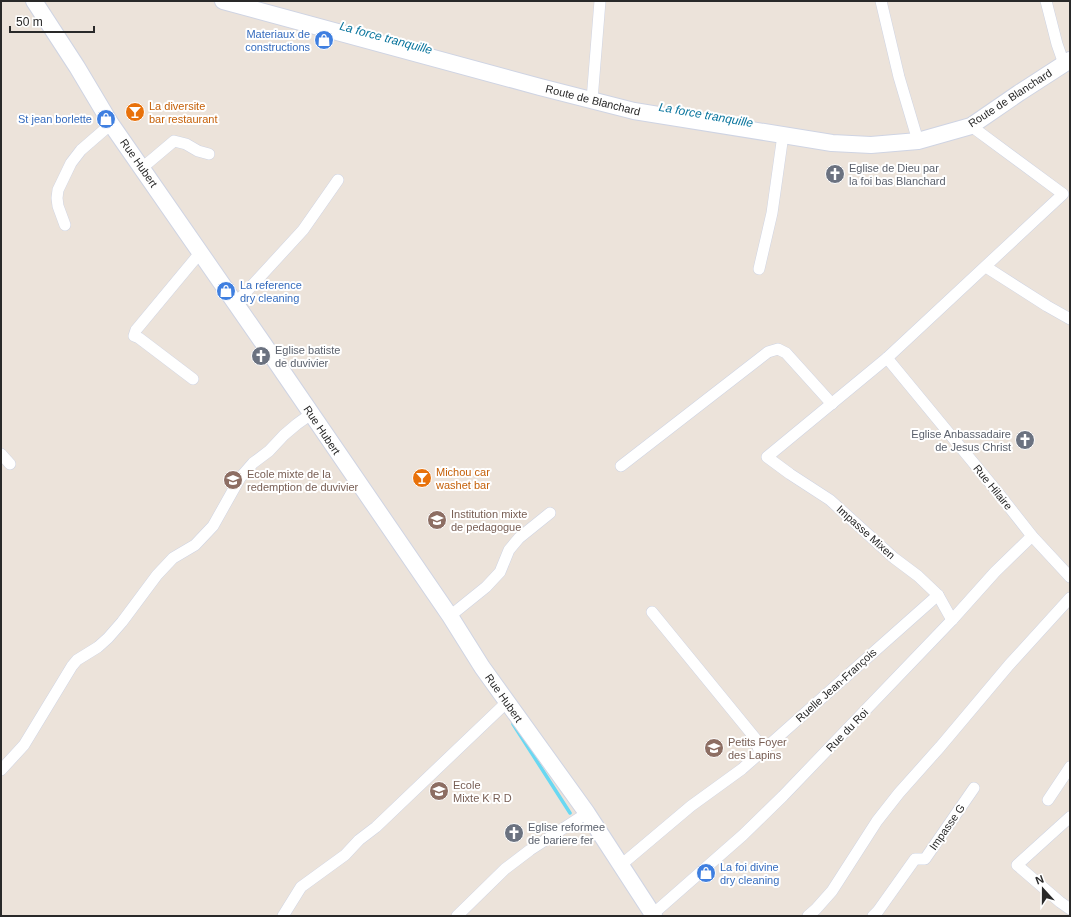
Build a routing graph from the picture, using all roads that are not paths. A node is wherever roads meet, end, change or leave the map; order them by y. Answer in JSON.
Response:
{"nodes":[{"id":1,"x":223,"y":1,"type":"edge"},
{"id":2,"x":600,"y":1,"type":"edge"},
{"id":3,"x":881,"y":1,"type":"edge"},
{"id":4,"x":1046,"y":1,"type":"edge"},
{"id":5,"x":34,"y":2,"type":"edge"},
{"id":6,"x":1067,"y":62,"type":"edge"},
{"id":7,"x":592,"y":100,"type":"junction"},
{"id":8,"x":111,"y":124,"type":"junction"},
{"id":9,"x":971,"y":126,"type":"junction"},
{"id":10,"x":783,"y":135,"type":"junction"},
{"id":11,"x":918,"y":141,"type":"junction"},
{"id":12,"x":209,"y":154,"type":"dead end"},
{"id":13,"x":142,"y":168,"type":"junction"},
{"id":14,"x":338,"y":180,"type":"dead end"},
{"id":15,"x":1066,"y":193,"type":"edge"},
{"id":16,"x":65,"y":225,"type":"dead end"},
{"id":17,"x":200,"y":252,"type":"junction"},
{"id":18,"x":986,"y":267,"type":"junction"},
{"id":19,"x":759,"y":269,"type":"dead end"},
{"id":20,"x":236,"y":303,"type":"junction"},
{"id":21,"x":1070,"y":319,"type":"edge"},
{"id":22,"x":888,"y":358,"type":"junction"},
{"id":23,"x":193,"y":379,"type":"dead end"},
{"id":24,"x":832,"y":404,"type":"junction"},
{"id":25,"x":311,"y":414,"type":"junction"},
{"id":26,"x":1,"y":454,"type":"edge"},
{"id":27,"x":10,"y":464,"type":"dead end"},
{"id":28,"x":621,"y":466,"type":"dead end"},
{"id":29,"x":550,"y":513,"type":"dead end"},
{"id":30,"x":1032,"y":536,"type":"junction"},
{"id":31,"x":1070,"y":577,"type":"edge"},
{"id":32,"x":938,"y":595,"type":"junction"},
{"id":33,"x":1070,"y":598,"type":"edge"},
{"id":34,"x":652,"y":612,"type":"dead end"},
{"id":35,"x":450,"y":616,"type":"junction"},
{"id":36,"x":952,"y":620,"type":"junction"},
{"id":37,"x":507,"y":702,"type":"junction"},
{"id":38,"x":760,"y":753,"type":"junction"},
{"id":39,"x":1070,"y":767,"type":"edge"},
{"id":40,"x":1,"y":770,"type":"edge"},
{"id":41,"x":974,"y":788,"type":"dead end"},
{"id":42,"x":1048,"y":800,"type":"dead end"},
{"id":43,"x":587,"y":812,"type":"junction"},
{"id":44,"x":1070,"y":817,"type":"edge"},
{"id":45,"x":621,"y":865,"type":"junction"},
{"id":46,"x":1070,"y":909,"type":"edge"},
{"id":47,"x":654,"y":915,"type":"edge"},
{"id":48,"x":283,"y":916,"type":"edge"},
{"id":49,"x":457,"y":916,"type":"edge"},
{"id":50,"x":808,"y":916,"type":"edge"},
{"id":51,"x":873,"y":916,"type":"edge"}],
"edges":[{"from":1,"to":7,"type":"street","name":"Route de Blanchard"},
{"from":2,"to":7,"type":"street"},
{"from":3,"to":11,"type":"street"},
{"from":4,"to":6,"type":"street"},
{"from":5,"to":8,"type":"street","name":"Rue Hubert"},
{"from":6,"to":9,"type":"street","name":"Route de Blanchard"},
{"from":7,"to":10,"type":"street","name":"Route de Blanchard"},
{"from":8,"to":13,"type":"street","name":"Rue Hubert"},
{"from":8,"to":16,"type":"street"},
{"from":9,"to":11,"type":"street","name":"Route de Blanchard"},
{"from":9,"to":15,"type":"street"},
{"from":10,"to":11,"type":"street","name":"Route de Blanchard"},
{"from":10,"to":19,"type":"street"},
{"from":12,"to":13,"type":"street"},
{"from":13,"to":17,"type":"street","name":"Rue Hubert"},
{"from":14,"to":20,"type":"street"},
{"from":15,"to":18,"type":"street"},
{"from":17,"to":20,"type":"street","name":"Rue Hubert"},
{"from":17,"to":23,"type":"street"},
{"from":18,"to":21,"type":"street"},
{"from":18,"to":22,"type":"street"},
{"from":20,"to":25,"type":"street","name":"Rue Hubert"},
{"from":22,"to":24,"type":"street"},
{"from":22,"to":30,"type":"street","name":"Rue Hilaire"},
{"from":24,"to":28,"type":"street"},
{"from":24,"to":32,"type":"street","name":"Impasse Mixen"},
{"from":25,"to":35,"type":"street","name":"Rue Hubert"},
{"from":25,"to":40,"type":"street"},
{"from":26,"to":27,"type":"street"},
{"from":29,"to":35,"type":"street"},
{"from":30,"to":31,"type":"street","name":"Rue Hilaire"},
{"from":30,"to":36,"type":"street","name":"Rue du Roi"},
{"from":32,"to":36,"type":"street","name":"Impasse Mixen"},
{"from":32,"to":38,"type":"street","name":"Ruelle Jean-François"},
{"from":33,"to":50,"type":"street"},
{"from":34,"to":38,"type":"street"},
{"from":35,"to":37,"type":"street","name":"Rue Hubert"},
{"from":36,"to":47,"type":"street","name":"Rue du Roi"},
{"from":37,"to":43,"type":"street","name":"Rue Hubert"},
{"from":37,"to":48,"type":"street"},
{"from":38,"to":45,"type":"street","name":"Ruelle Jean-François"},
{"from":39,"to":42,"type":"street"},
{"from":41,"to":51,"type":"street","name":"Impasse G"},
{"from":43,"to":45,"type":"street","name":"Rue Hubert"},
{"from":43,"to":49,"type":"street"},
{"from":44,"to":46,"type":"street"},
{"from":45,"to":47,"type":"street","name":"Rue Hubert"}]}
